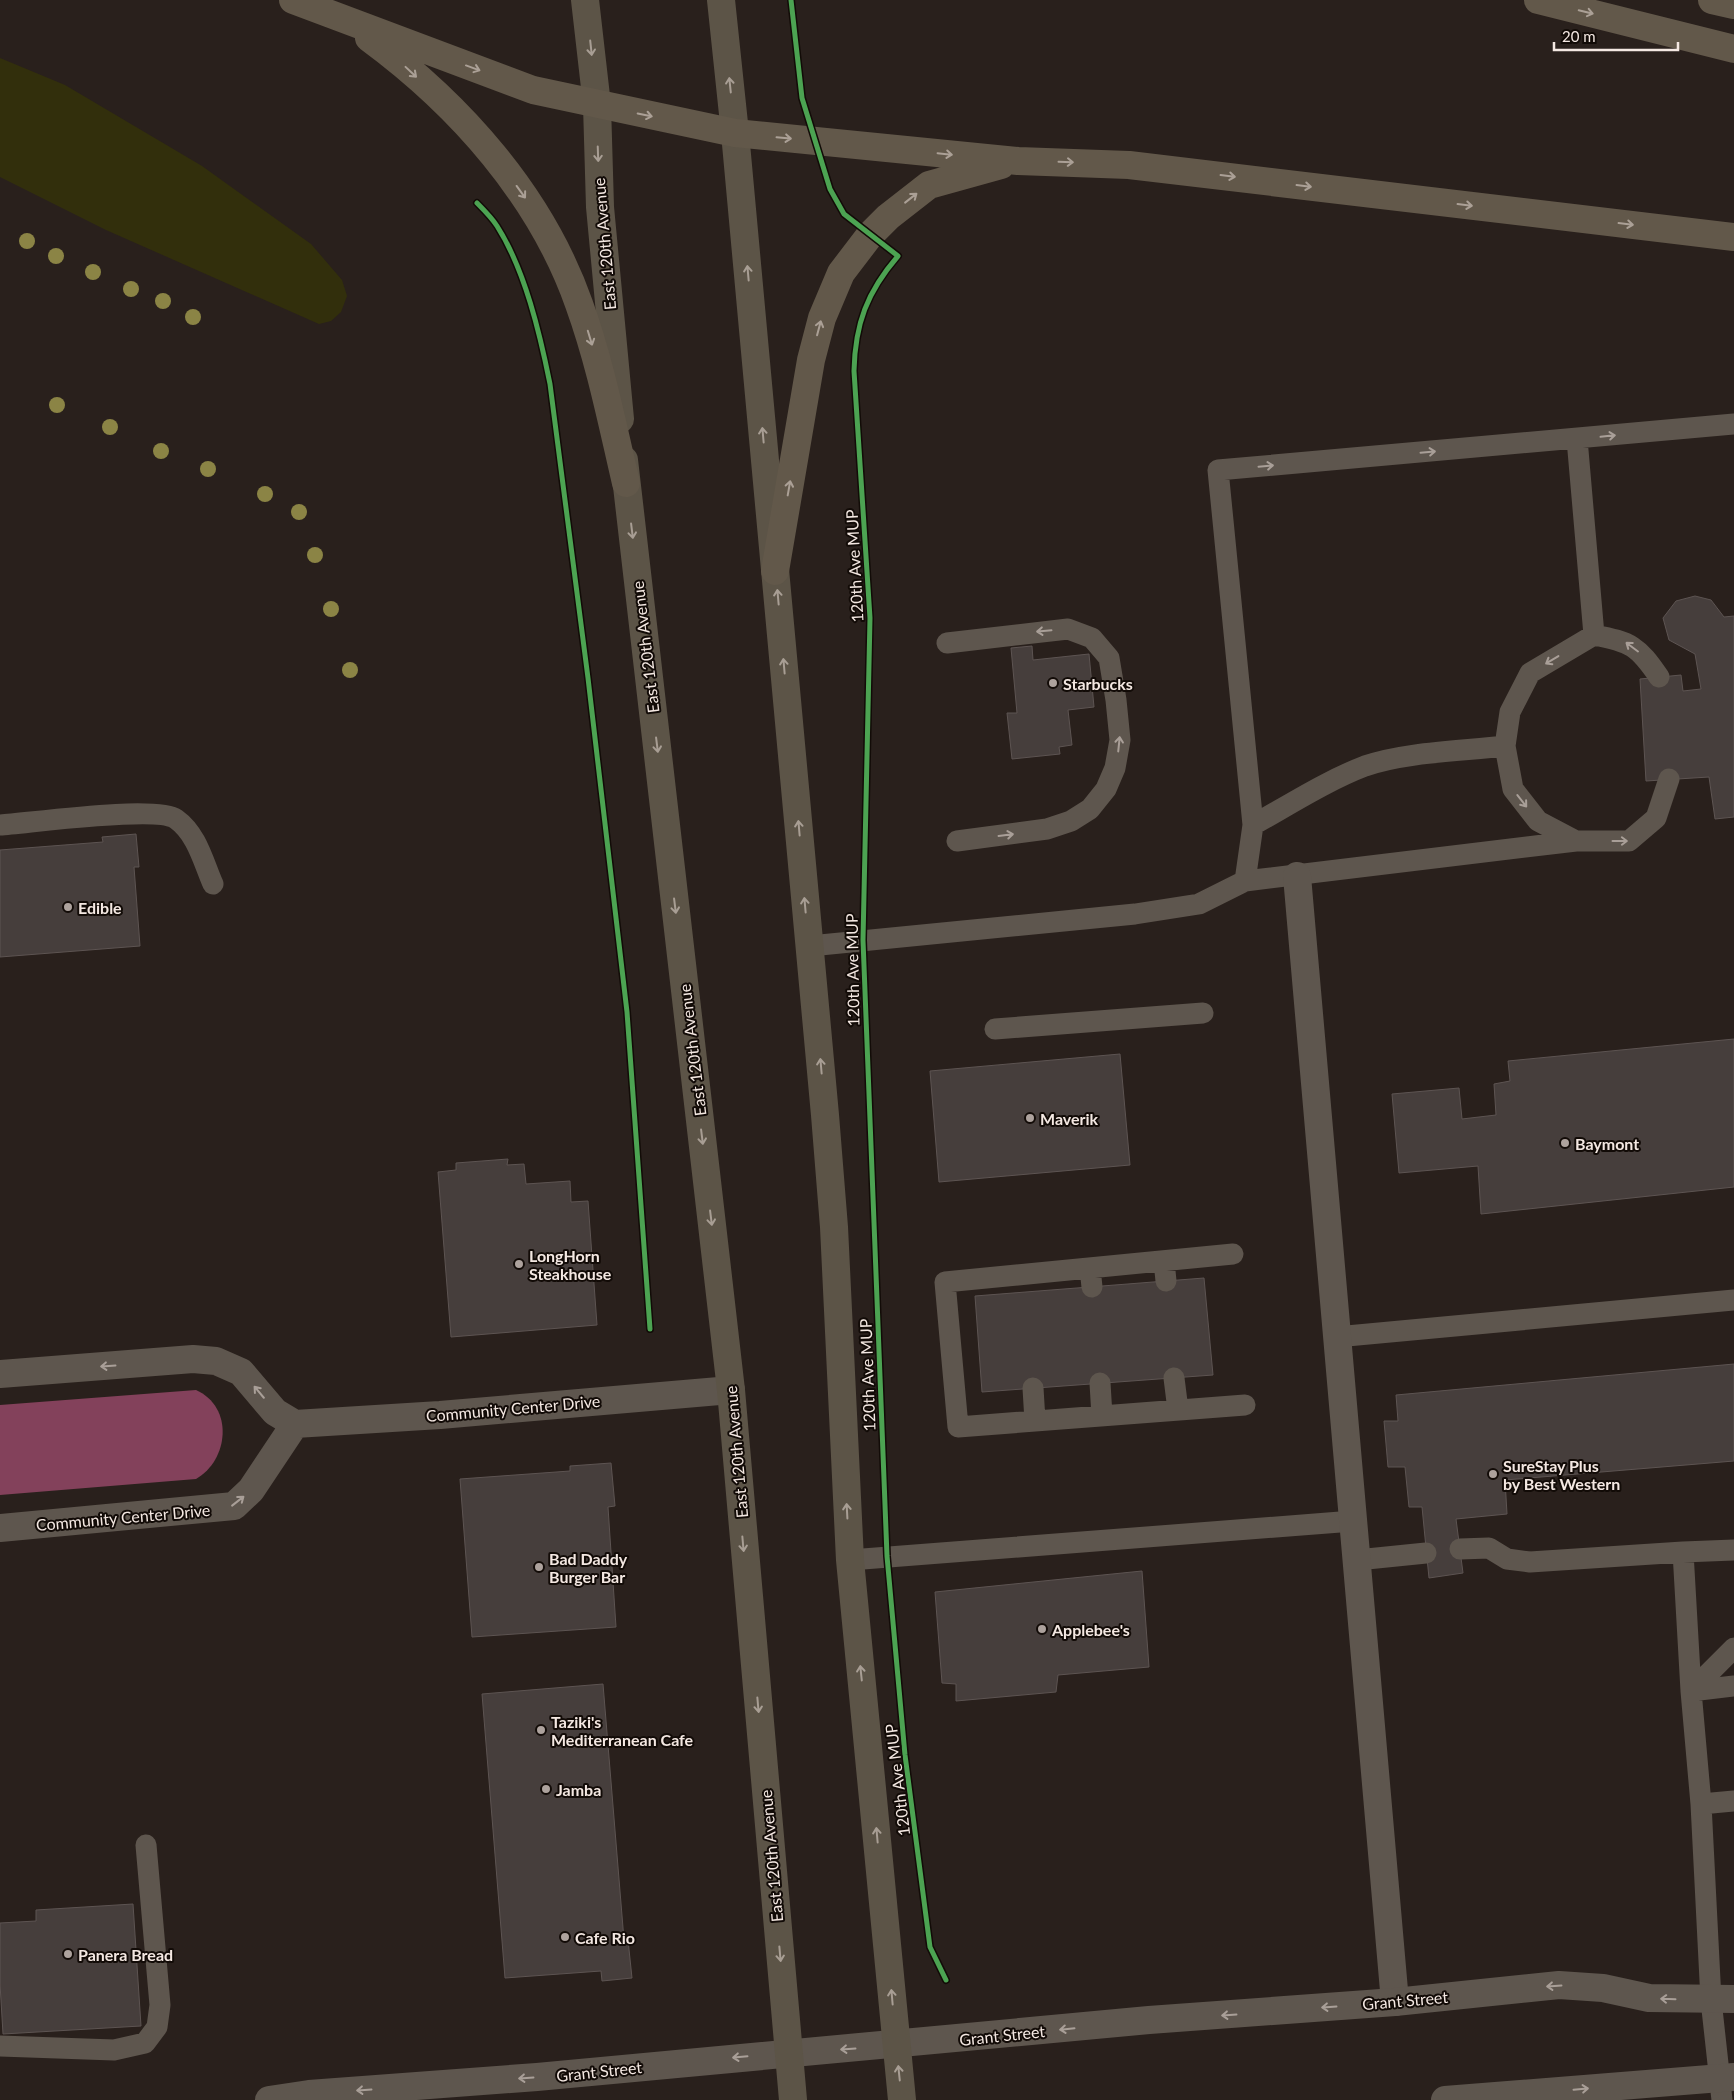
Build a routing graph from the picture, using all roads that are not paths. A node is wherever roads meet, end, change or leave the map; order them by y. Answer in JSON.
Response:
{"nodes":[{"id":1,"x":293,"y":0,"type":"edge"},
{"id":2,"x":585,"y":0,"type":"edge"},
{"id":3,"x":1538,"y":0,"type":"edge"},
{"id":4,"x":1712,"y":0,"type":"edge"},
{"id":5,"x":721,"y":5,"type":"edge"},
{"id":6,"x":1734,"y":5,"type":"edge"},
{"id":7,"x":345,"y":21,"type":"junction"},
{"id":8,"x":1734,"y":49,"type":"edge"},
{"id":9,"x":597,"y":105,"type":"junction"},
{"id":10,"x":735,"y":133,"type":"junction"},
{"id":11,"x":1018,"y":161,"type":"junction"},
{"id":12,"x":1734,"y":237,"type":"edge"},
{"id":13,"x":1734,"y":424,"type":"edge"},
{"id":14,"x":1577,"y":439,"type":"junction"},
{"id":15,"x":626,"y":483,"type":"junction"},
{"id":16,"x":776,"y":571,"type":"junction"},
{"id":17,"x":1594,"y":636,"type":"junction"},
{"id":18,"x":947,"y":643,"type":"dead end"},
{"id":19,"x":1659,"y":677,"type":"dead end"},
{"id":20,"x":1505,"y":746,"type":"junction"},
{"id":21,"x":1669,"y":779,"type":"dead end"},
{"id":22,"x":0,"y":825,"type":"edge"},
{"id":23,"x":1253,"y":825,"type":"junction"},
{"id":24,"x":957,"y":841,"type":"dead end"},
{"id":25,"x":1576,"y":841,"type":"junction"},
{"id":26,"x":1297,"y":876,"type":"junction"},
{"id":27,"x":1245,"y":881,"type":"junction"},
{"id":28,"x":212,"y":884,"type":"dead end"},
{"id":29,"x":810,"y":946,"type":"junction"},
{"id":30,"x":1202,"y":1013,"type":"dead end"},
{"id":31,"x":995,"y":1029,"type":"dead end"},
{"id":32,"x":1233,"y":1254,"type":"dead end"},
{"id":33,"x":1734,"y":1300,"type":"edge"},
{"id":34,"x":1336,"y":1337,"type":"junction"},
{"id":35,"x":0,"y":1374,"type":"edge"},
{"id":36,"x":1174,"y":1378,"type":"dead end"},
{"id":37,"x":1100,"y":1383,"type":"dead end"},
{"id":38,"x":1033,"y":1388,"type":"dead end"},
{"id":39,"x":731,"y":1390,"type":"junction"},
{"id":40,"x":1245,"y":1405,"type":"dead end"},
{"id":41,"x":1178,"y":1410,"type":"junction"},
{"id":42,"x":1102,"y":1416,"type":"junction"},
{"id":43,"x":1035,"y":1421,"type":"junction"},
{"id":44,"x":295,"y":1424,"type":"junction"},
{"id":45,"x":1352,"y":1521,"type":"junction"},
{"id":46,"x":0,"y":1528,"type":"edge"},
{"id":47,"x":1460,"y":1549,"type":"dead end"},
{"id":48,"x":1734,"y":1550,"type":"edge"},
{"id":49,"x":1426,"y":1552,"type":"dead end"},
{"id":50,"x":1683,"y":1552,"type":"junction"},
{"id":51,"x":850,"y":1560,"type":"junction"},
{"id":52,"x":1357,"y":1560,"type":"junction"},
{"id":53,"x":1734,"y":1648,"type":"edge"},
{"id":54,"x":1734,"y":1686,"type":"edge"},
{"id":55,"x":1691,"y":1691,"type":"junction"},
{"id":56,"x":1734,"y":1801,"type":"edge"},
{"id":57,"x":1701,"y":1804,"type":"junction"},
{"id":58,"x":146,"y":1845,"type":"dead end"},
{"id":59,"x":1722,"y":2000,"type":"edge"},
{"id":60,"x":1395,"y":2002,"type":"junction"},
{"id":61,"x":896,"y":2045,"type":"junction"},
{"id":62,"x":0,"y":2046,"type":"edge"},
{"id":63,"x":789,"y":2053,"type":"junction"},
{"id":64,"x":1725,"y":2085,"type":"edge"},
{"id":65,"x":269,"y":2100,"type":"edge"},
{"id":66,"x":793,"y":2100,"type":"edge"},
{"id":67,"x":902,"y":2100,"type":"edge"},
{"id":68,"x":1445,"y":2100,"type":"edge"}],
"edges":[{"from":1,"to":7,"type":"highway"},
{"from":2,"to":9,"type":"main road","name":"East 120th Avenue","one_way":true},
{"from":3,"to":8,"type":"highway","one_way":true},
{"from":4,"to":6,"type":"highway"},
{"from":10,"to":5,"type":"main road","one_way":true},
{"from":7,"to":9,"type":"highway","one_way":true},
{"from":7,"to":15,"type":"highway","one_way":true},
{"from":9,"to":10,"type":"highway","one_way":true},
{"from":9,"to":15,"type":"main road","name":"East 120th Avenue","one_way":true},
{"from":10,"to":11,"type":"highway","one_way":true},
{"from":16,"to":10,"type":"main road","one_way":true},
{"from":11,"to":12,"type":"highway","one_way":true},
{"from":16,"to":11,"type":"highway","one_way":true},
{"from":14,"to":13,"type":"lane","one_way":true},
{"from":14,"to":17,"type":"lane"},
{"from":23,"to":14,"type":"lane","one_way":true},
{"from":15,"to":39,"type":"main road","name":"East 120th Avenue","one_way":true},
{"from":29,"to":16,"type":"main road","one_way":true},
{"from":19,"to":17,"type":"lane","one_way":true},
{"from":17,"to":20,"type":"lane","one_way":true},
{"from":24,"to":18,"type":"lane","one_way":true},
{"from":20,"to":23,"type":"lane"},
{"from":20,"to":25,"type":"lane","one_way":true},
{"from":25,"to":21,"type":"lane","one_way":true},
{"from":22,"to":28,"type":"lane"},
{"from":23,"to":27,"type":"lane"},
{"from":25,"to":26,"type":"lane"},
{"from":26,"to":27,"type":"lane"},
{"from":26,"to":34,"type":"street"},
{"from":27,"to":29,"type":"lane"},
{"from":51,"to":29,"type":"main road","one_way":true},
{"from":30,"to":31,"type":"lane"},
{"from":32,"to":43,"type":"lane"},
{"from":33,"to":34,"type":"lane"},
{"from":34,"to":45,"type":"street"},
{"from":44,"to":35,"type":"street","one_way":true},
{"from":36,"to":41,"type":"lane"},
{"from":37,"to":42,"type":"lane"},
{"from":38,"to":43,"type":"lane"},
{"from":39,"to":44,"type":"street","name":"Community Center Drive"},
{"from":39,"to":63,"type":"main road","name":"East 120th Avenue","one_way":true},
{"from":40,"to":41,"type":"lane"},
{"from":41,"to":42,"type":"lane"},
{"from":42,"to":43,"type":"lane"},
{"from":46,"to":44,"type":"street","name":"Community Center Drive","one_way":true},
{"from":45,"to":51,"type":"lane"},
{"from":45,"to":52,"type":"street"},
{"from":47,"to":50,"type":"lane"},
{"from":48,"to":50,"type":"lane"},
{"from":49,"to":52,"type":"lane"},
{"from":50,"to":55,"type":"lane"},
{"from":61,"to":51,"type":"main road","one_way":true},
{"from":52,"to":60,"type":"street"},
{"from":53,"to":55,"type":"lane"},
{"from":54,"to":55,"type":"lane"},
{"from":55,"to":57,"type":"lane"},
{"from":56,"to":57,"type":"lane"},
{"from":57,"to":59,"type":"lane"},
{"from":58,"to":62,"type":"lane"},
{"from":59,"to":60,"type":"street","name":"Grant Street","one_way":true},
{"from":59,"to":64,"type":"lane"},
{"from":60,"to":61,"type":"street","name":"Grant Street","one_way":true},
{"from":61,"to":63,"type":"street","name":"Grant Street","one_way":true},
{"from":67,"to":61,"type":"main road","one_way":true},
{"from":63,"to":65,"type":"street","name":"Grant Street","one_way":true},
{"from":63,"to":66,"type":"main road","name":"East 120th Avenue"},
{"from":68,"to":64,"type":"street","one_way":true}]}
